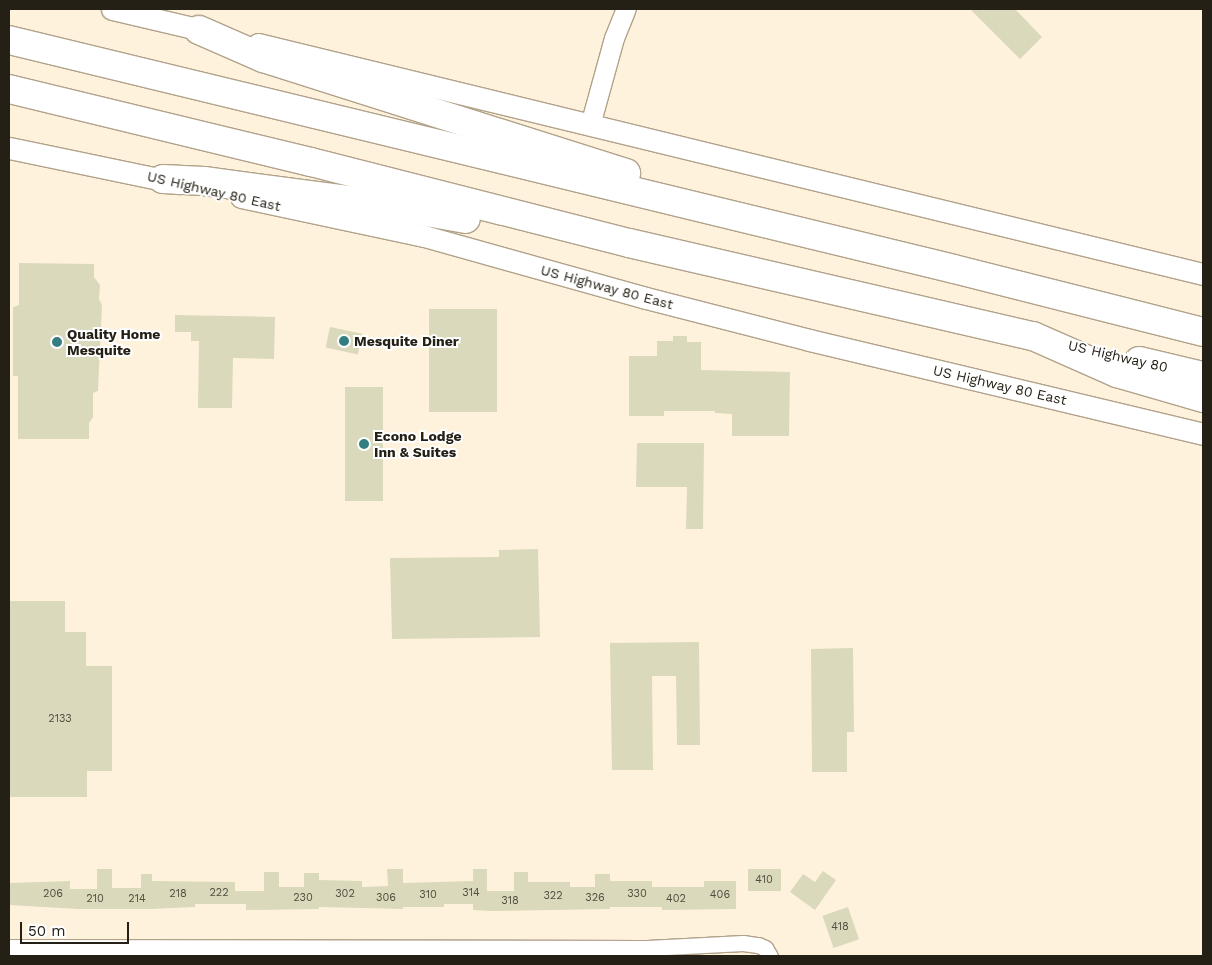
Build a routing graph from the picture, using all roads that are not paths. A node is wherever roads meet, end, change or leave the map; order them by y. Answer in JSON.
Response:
{"nodes":[{"id":1,"x":112,"y":9,"type":"edge"},
{"id":2,"x":626,"y":9,"type":"edge"},
{"id":3,"x":199,"y":30,"type":"junction"},
{"id":4,"x":9,"y":40,"type":"edge"},
{"id":5,"x":9,"y":89,"type":"edge"},
{"id":6,"x":590,"y":125,"type":"junction"},
{"id":7,"x":9,"y":148,"type":"edge"},
{"id":8,"x":163,"y":179,"type":"junction"},
{"id":9,"x":726,"y":215,"type":"junction"},
{"id":10,"x":559,"y":226,"type":"junction"},
{"id":11,"x":1203,"y":274,"type":"edge"},
{"id":12,"x":1203,"y":332,"type":"edge"},
{"id":13,"x":1033,"y":336,"type":"junction"},
{"id":14,"x":1203,"y":376,"type":"edge"},
{"id":15,"x":1203,"y":398,"type":"edge"},
{"id":16,"x":1203,"y":434,"type":"edge"},
{"id":17,"x":9,"y":947,"type":"edge"},
{"id":18,"x":770,"y":956,"type":"edge"}],
"edges":[{"from":1,"to":3,"type":"main road"},
{"from":2,"to":6,"type":"street"},
{"from":3,"to":6,"type":"main road"},
{"from":3,"to":9,"type":"highway"},
{"from":4,"to":9,"type":"highway"},
{"from":5,"to":10,"type":"highway"},
{"from":6,"to":11,"type":"main road"},
{"from":7,"to":8,"type":"main road","name":"US Highway 80 East"},
{"from":8,"to":10,"type":"highway"},
{"from":8,"to":16,"type":"main road","name":"US Highway 80 East"},
{"from":9,"to":12,"type":"highway"},
{"from":10,"to":13,"type":"highway"},
{"from":13,"to":14,"type":"highway","name":"US Highway 80"},
{"from":13,"to":15,"type":"highway"},
{"from":17,"to":18,"type":"street"}]}
